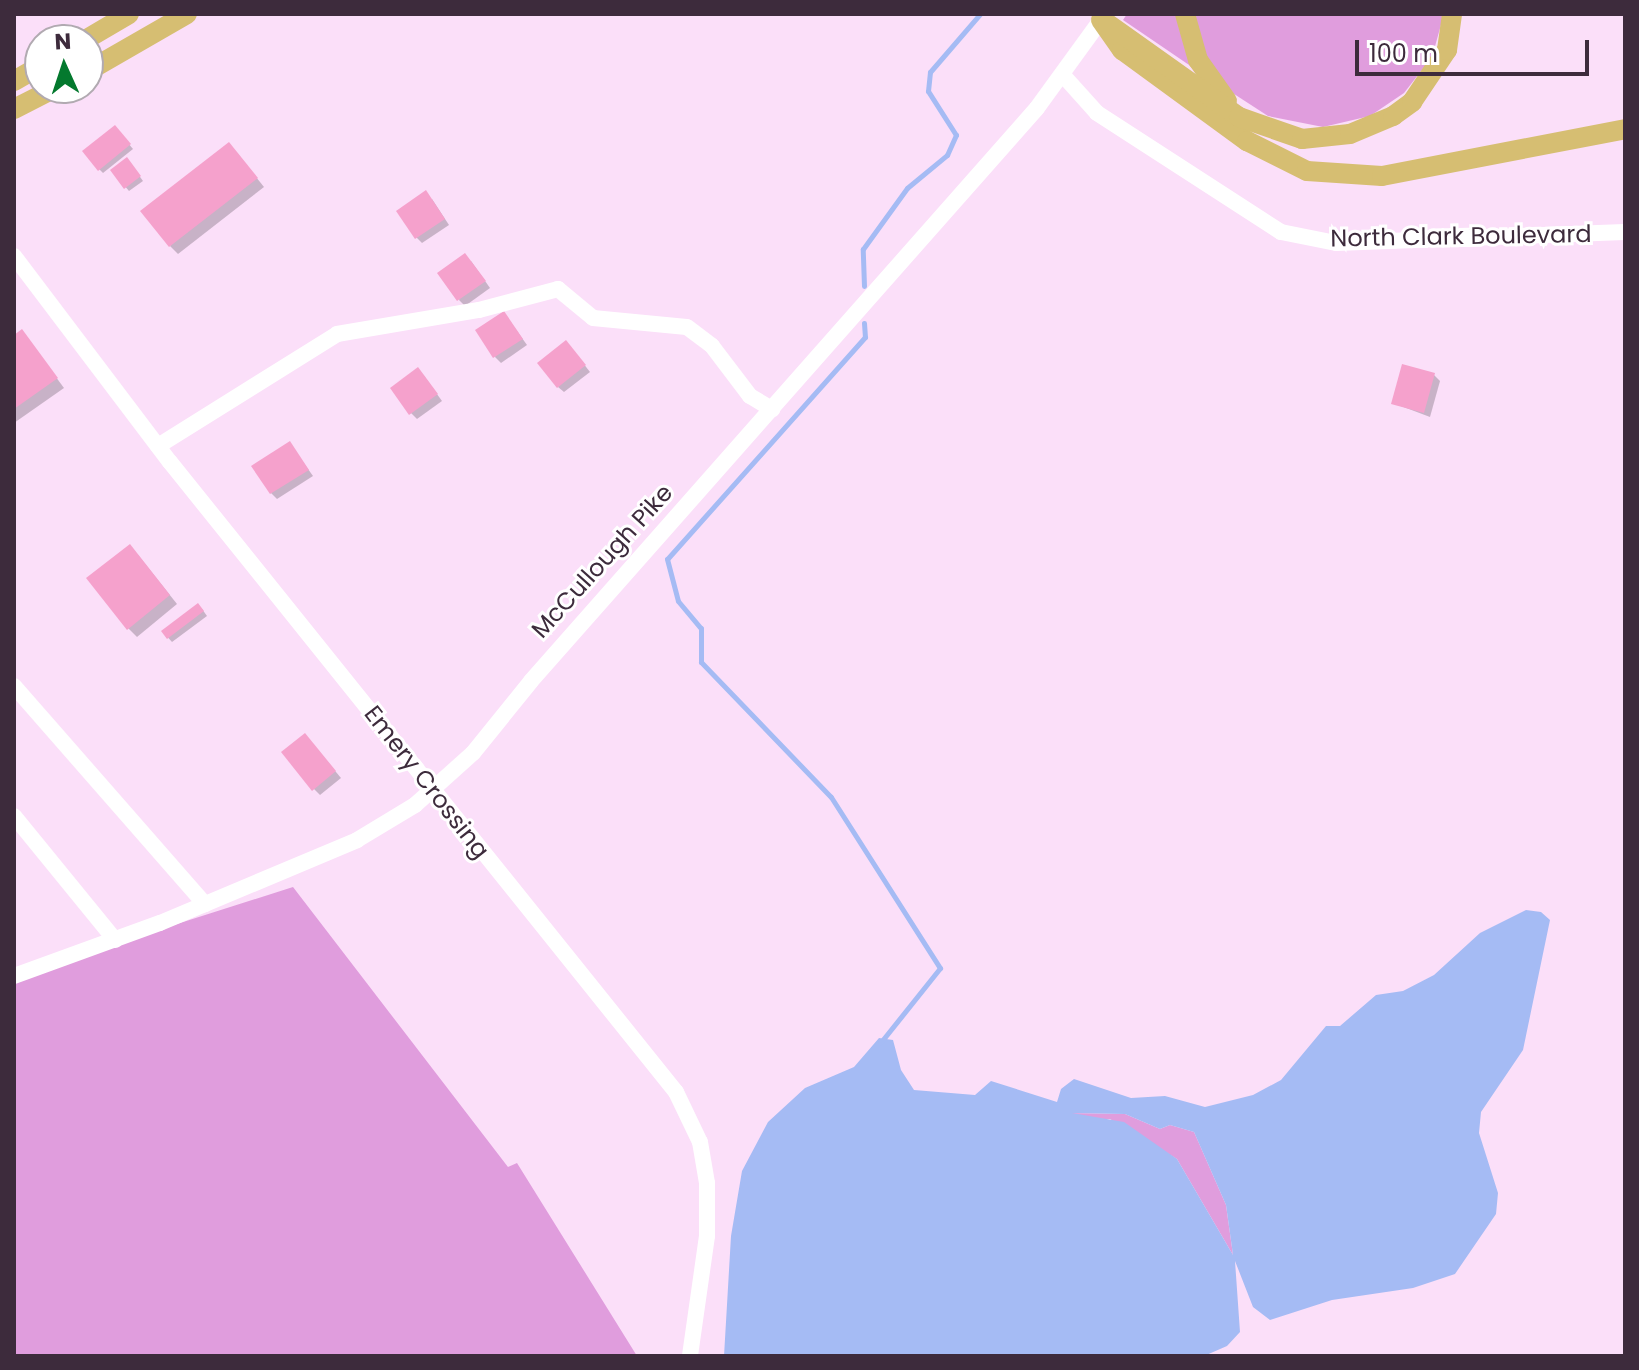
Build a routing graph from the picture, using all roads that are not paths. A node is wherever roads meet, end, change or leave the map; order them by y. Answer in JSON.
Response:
{"nodes":[{"id":1,"x":129,"y":14,"type":"edge"},
{"id":2,"x":187,"y":14,"type":"edge"},
{"id":3,"x":1185,"y":14,"type":"edge"},
{"id":4,"x":1452,"y":14,"type":"edge"},
{"id":5,"x":1103,"y":17,"type":"edge"},
{"id":6,"x":104,"y":29,"type":"edge"},
{"id":7,"x":104,"y":62,"type":"edge"},
{"id":8,"x":1062,"y":74,"type":"junction"},
{"id":9,"x":1239,"y":117,"type":"junction"},
{"id":10,"x":1625,"y":129,"type":"edge"},
{"id":11,"x":1625,"y":232,"type":"edge"},
{"id":12,"x":14,"y":256,"type":"edge"},
{"id":13,"x":772,"y":409,"type":"junction"},
{"id":14,"x":158,"y":446,"type":"junction"},
{"id":15,"x":14,"y":686,"type":"edge"},
{"id":16,"x":434,"y":788,"type":"junction"},
{"id":17,"x":14,"y":816,"type":"edge"},
{"id":18,"x":205,"y":904,"type":"junction"},
{"id":19,"x":115,"y":940,"type":"junction"},
{"id":20,"x":14,"y":976,"type":"edge"},
{"id":21,"x":690,"y":1356,"type":"edge"}],
"edges":[{"from":1,"to":6,"type":"main road"},
{"from":2,"to":7,"type":"main road"},
{"from":3,"to":9,"type":"main road"},
{"from":4,"to":9,"type":"main road"},
{"from":5,"to":8,"type":"street","name":"McCullough Pike"},
{"from":5,"to":9,"type":"main road"},
{"from":5,"to":10,"type":"main road"},
{"from":8,"to":11,"type":"street","name":"North Clark Boulevard"},
{"from":8,"to":13,"type":"street","name":"McCullough Pike"},
{"from":12,"to":14,"type":"street","name":"Emery Crossing"},
{"from":13,"to":14,"type":"street"},
{"from":13,"to":16,"type":"street","name":"McCullough Pike"},
{"from":14,"to":16,"type":"street","name":"Emery Crossing"},
{"from":15,"to":18,"type":"street"},
{"from":16,"to":18,"type":"street","name":"McCullough Pike"},
{"from":16,"to":21,"type":"street","name":"Emery Crossing"},
{"from":17,"to":19,"type":"street"},
{"from":18,"to":19,"type":"street","name":"McCullough Pike"},
{"from":19,"to":20,"type":"street","name":"McCullough Pike"}]}
